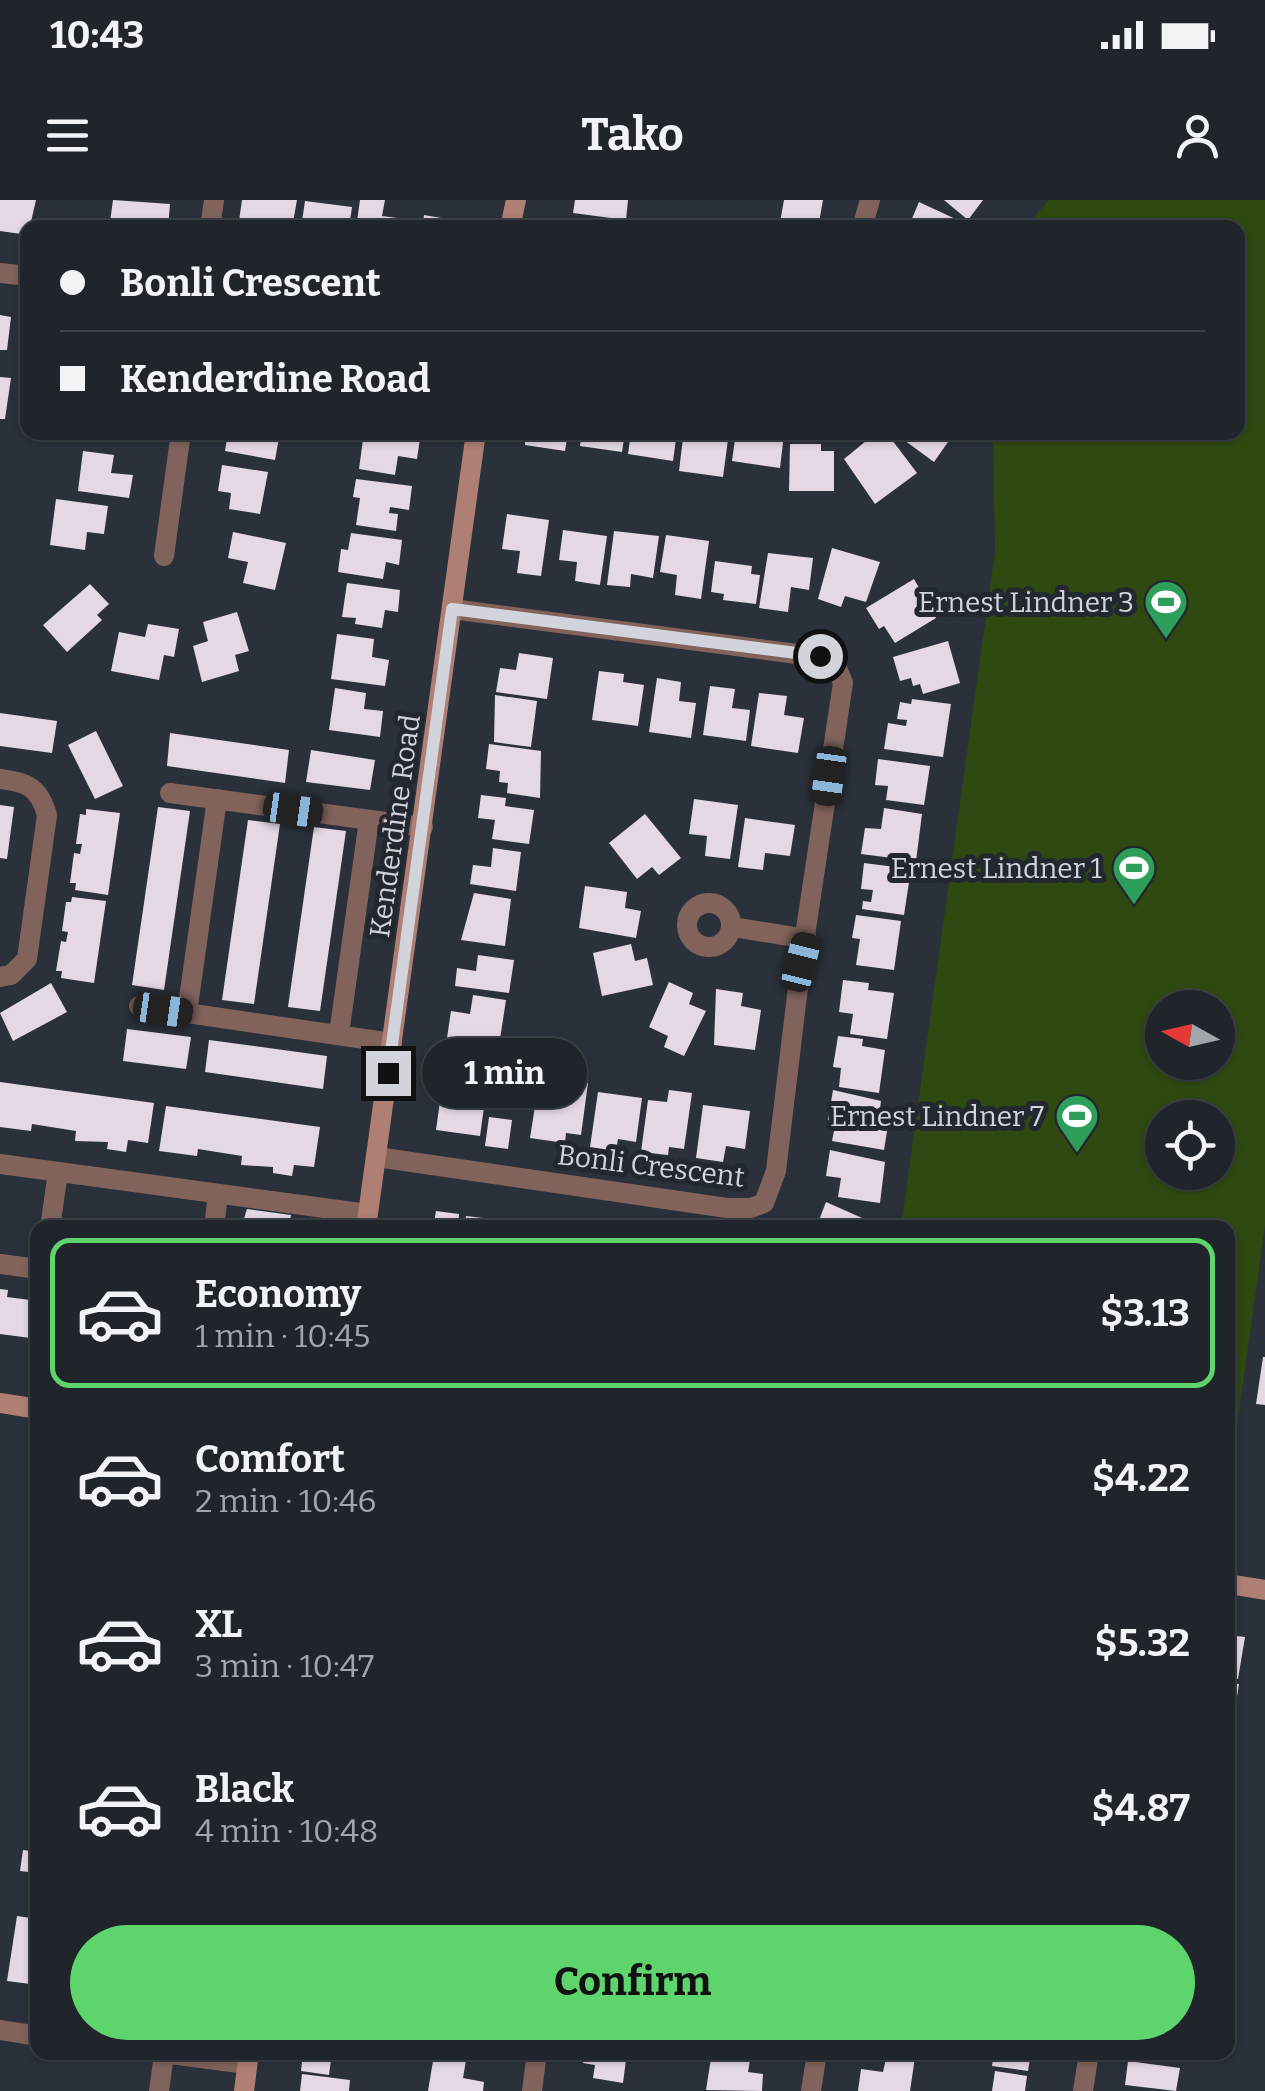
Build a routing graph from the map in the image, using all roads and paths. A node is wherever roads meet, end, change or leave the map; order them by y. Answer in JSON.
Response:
{"nodes":[{"id":1,"x":180,"y":440,"type":"edge"},
{"id":2,"x":475,"y":440,"type":"edge"},
{"id":3,"x":164,"y":556,"type":"dead end"},
{"id":4,"x":452,"y":609,"type":"junction"},
{"id":5,"x":0,"y":779,"type":"edge"},
{"id":6,"x":170,"y":793,"type":"dead end"},
{"id":7,"x":217,"y":799,"type":"junction"},
{"id":8,"x":370,"y":820,"type":"junction"},
{"id":9,"x":423,"y":827,"type":"junction"},
{"id":10,"x":733,"y":927,"type":"dead end"},
{"id":11,"x":807,"y":939,"type":"junction"},
{"id":12,"x":0,"y":976,"type":"edge"},
{"id":13,"x":138,"y":1006,"type":"dead end"},
{"id":14,"x":187,"y":1013,"type":"junction"},
{"id":15,"x":338,"y":1034,"type":"junction"},
{"id":16,"x":392,"y":1043,"type":"junction"},
{"id":17,"x":376,"y":1157,"type":"junction"},
{"id":18,"x":0,"y":1164,"type":"edge"},
{"id":19,"x":58,"y":1172,"type":"junction"},
{"id":20,"x":218,"y":1194,"type":"junction"},
{"id":21,"x":51,"y":1220,"type":"edge"},
{"id":22,"x":215,"y":1220,"type":"edge"},
{"id":23,"x":361,"y":1220,"type":"edge"},
{"id":24,"x":367,"y":1220,"type":"edge"},
{"id":25,"x":0,"y":1264,"type":"edge"},
{"id":26,"x":30,"y":1268,"type":"edge"},
{"id":27,"x":0,"y":1403,"type":"edge"},
{"id":28,"x":30,"y":1408,"type":"edge"},
{"id":29,"x":1235,"y":1585,"type":"edge"},
{"id":30,"x":1265,"y":1590,"type":"edge"},
{"id":31,"x":0,"y":2030,"type":"edge"},
{"id":32,"x":30,"y":2035,"type":"edge"},
{"id":33,"x":163,"y":2060,"type":"edge"},
{"id":34,"x":248,"y":2060,"type":"edge"},
{"id":35,"x":536,"y":2060,"type":"edge"},
{"id":36,"x":815,"y":2060,"type":"edge"},
{"id":37,"x":1088,"y":2060,"type":"edge"},
{"id":38,"x":159,"y":2091,"type":"edge"},
{"id":39,"x":244,"y":2091,"type":"edge"},
{"id":40,"x":532,"y":2091,"type":"edge"},
{"id":41,"x":811,"y":2091,"type":"edge"},
{"id":42,"x":1083,"y":2091,"type":"edge"}],
"edges":[{"from":1,"to":3,"type":"street"},
{"from":2,"to":4,"type":"street","name":"Kenderdine Road"},
{"from":4,"to":9,"type":"street","name":"Kenderdine Road"},
{"from":4,"to":11,"type":"street","name":"Bonli Crescent"},
{"from":5,"to":12,"type":"street"},
{"from":6,"to":7,"type":"street"},
{"from":7,"to":8,"type":"street"},
{"from":7,"to":14,"type":"street"},
{"from":8,"to":9,"type":"street"},
{"from":8,"to":15,"type":"street"},
{"from":9,"to":16,"type":"street","name":"Kenderdine Road"},
{"from":10,"to":11,"type":"street"},
{"from":11,"to":17,"type":"street","name":"Bonli Crescent"},
{"from":13,"to":14,"type":"street"},
{"from":14,"to":15,"type":"street"},
{"from":15,"to":16,"type":"street"},
{"from":16,"to":17,"type":"street","name":"Kenderdine Road"},
{"from":17,"to":24,"type":"street","name":"Kenderdine Road"},
{"from":18,"to":19,"type":"street"},
{"from":19,"to":20,"type":"street"},
{"from":19,"to":21,"type":"street"},
{"from":20,"to":22,"type":"street"},
{"from":20,"to":23,"type":"street"},
{"from":25,"to":26,"type":"street"},
{"from":27,"to":28,"type":"street"},
{"from":29,"to":30,"type":"street"},
{"from":31,"to":32,"type":"street"},
{"from":33,"to":38,"type":"street"},
{"from":34,"to":39,"type":"street"},
{"from":35,"to":40,"type":"street"},
{"from":36,"to":41,"type":"street"},
{"from":37,"to":42,"type":"street"}]}
